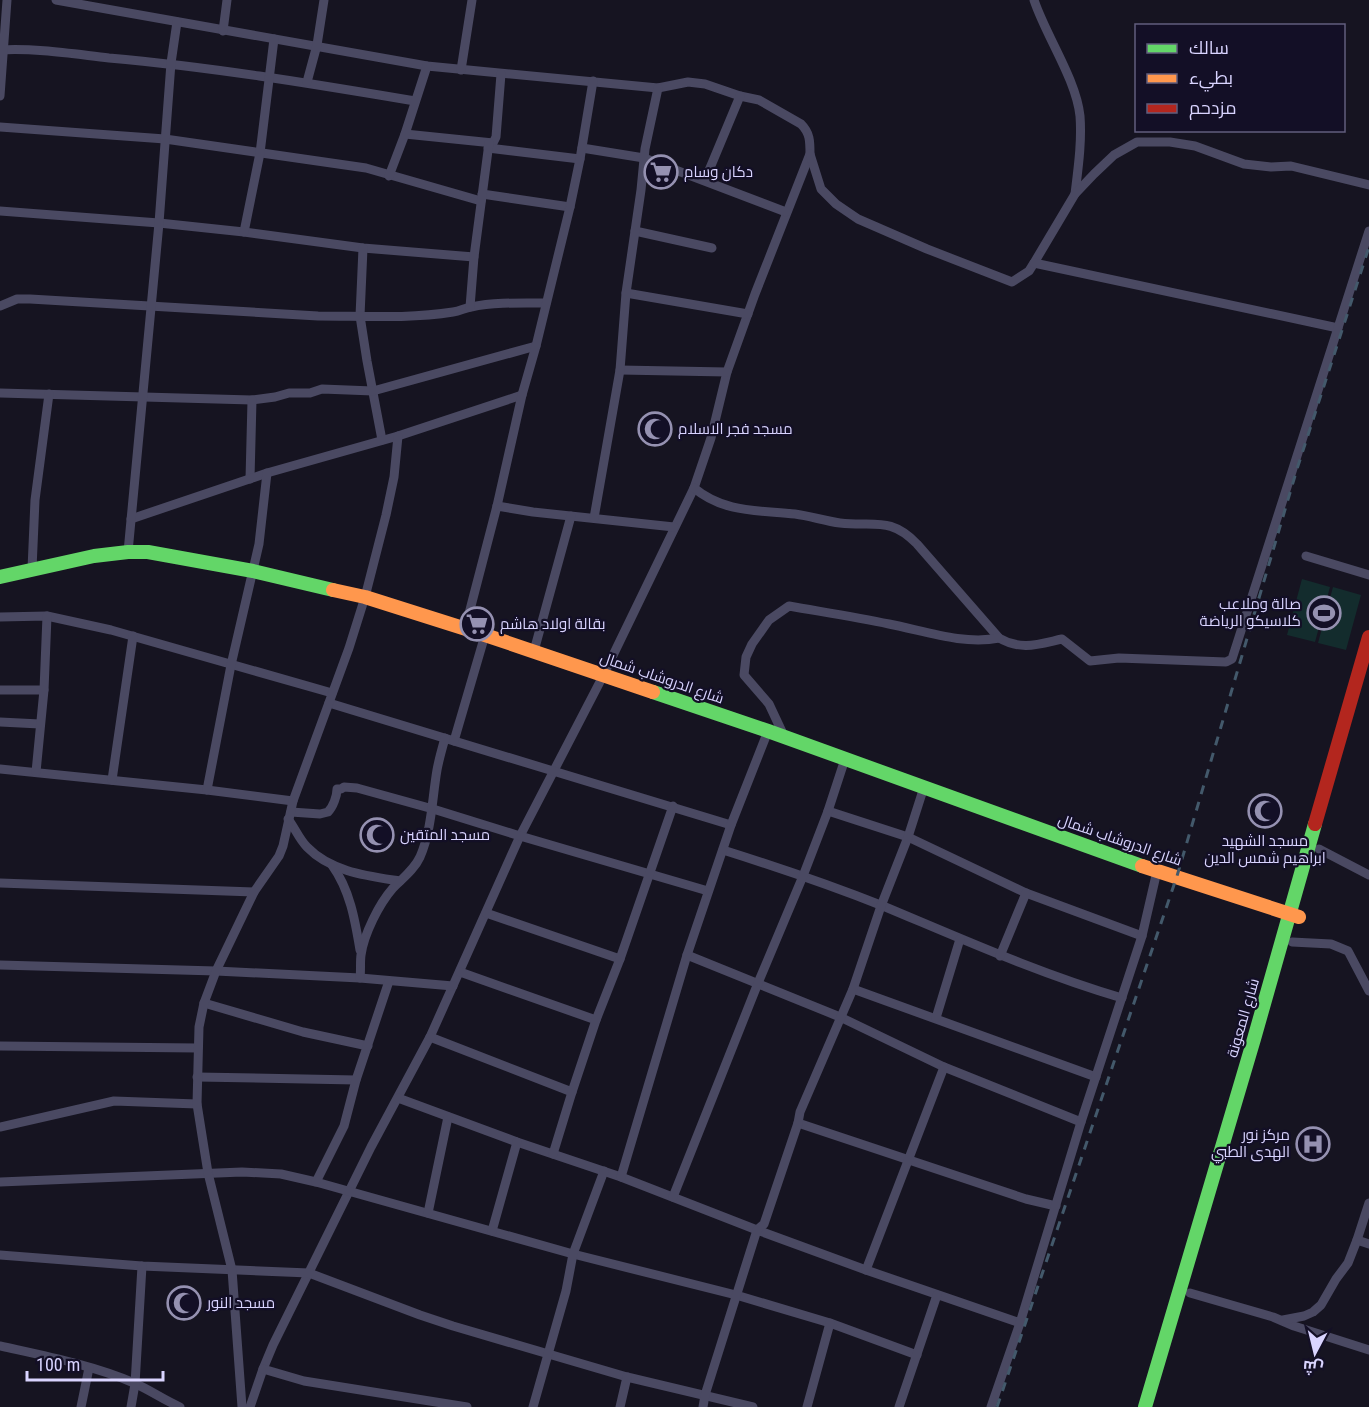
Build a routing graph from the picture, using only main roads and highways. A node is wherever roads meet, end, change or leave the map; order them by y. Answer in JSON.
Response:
{"nodes":[{"id":1,"x":0,"y":577,"type":"edge"},
{"id":2,"x":1369,"y":637,"type":"edge"},
{"id":3,"x":1369,"y":678,"type":"edge"},
{"id":4,"x":1294,"y":915,"type":"junction"},
{"id":5,"x":1145,"y":1407,"type":"edge"},
{"id":6,"x":1157,"y":1407,"type":"edge"}],
"edges":[{"from":1,"to":4,"type":"main road","name":"شارع الدروشاب شمال"},
{"from":2,"to":4,"type":"main road","name":"شارع المعونة"},
{"from":3,"to":4,"type":"main road","name":"شارع المعونة"},
{"from":4,"to":5,"type":"main road","name":"شارع المعونة"},
{"from":4,"to":6,"type":"main road","name":"شارع المعونة"}]}
